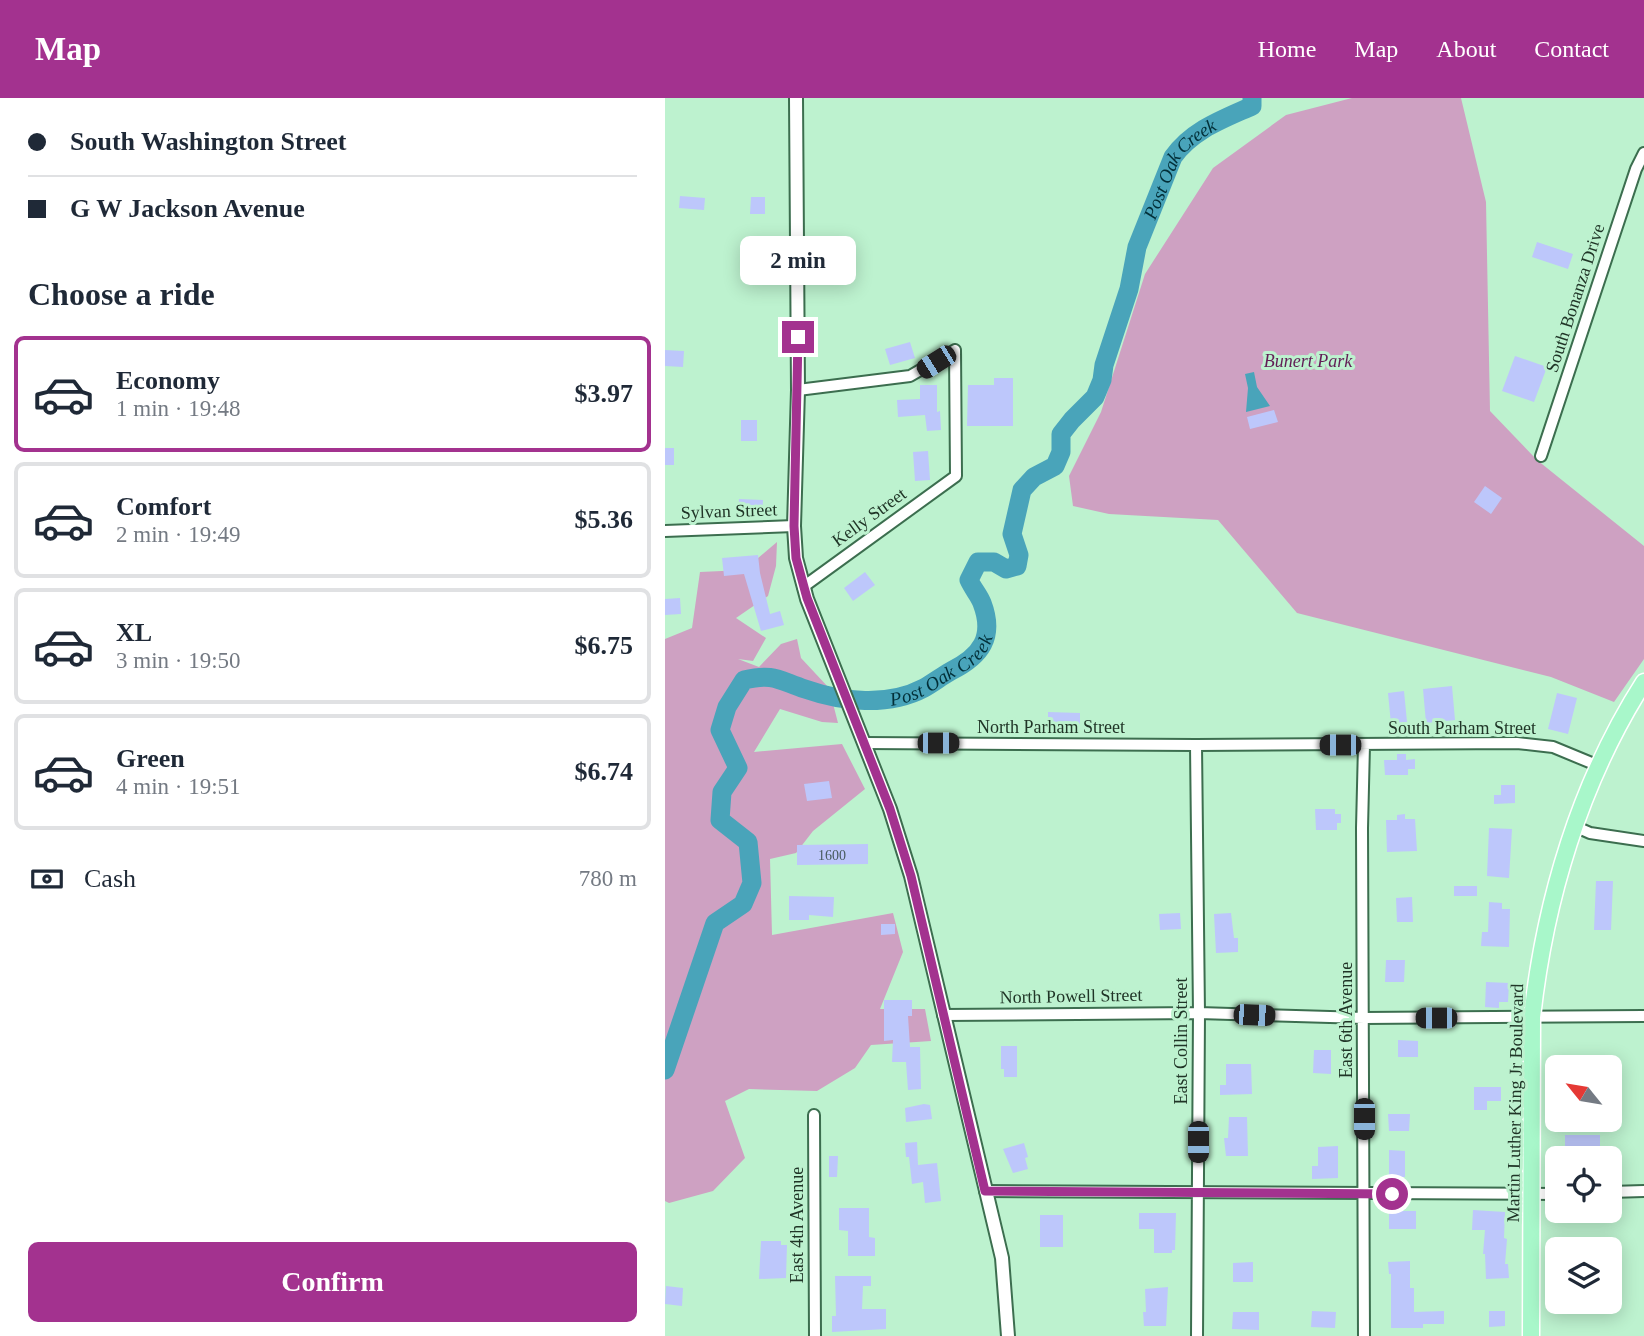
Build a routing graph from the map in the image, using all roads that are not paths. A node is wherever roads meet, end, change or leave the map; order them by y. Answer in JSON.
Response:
{"nodes":[{"id":1,"x":796,"y":98,"type":"edge"},
{"id":2,"x":1644,"y":153,"type":"edge"},
{"id":3,"x":798,"y":390,"type":"junction"},
{"id":4,"x":1541,"y":456,"type":"dead end"},
{"id":5,"x":794,"y":526,"type":"junction"},
{"id":6,"x":665,"y":531,"type":"edge"},
{"id":7,"x":803,"y":587,"type":"junction"},
{"id":8,"x":1644,"y":682,"type":"edge"},
{"id":9,"x":863,"y":740,"type":"junction"},
{"id":10,"x":1196,"y":745,"type":"junction"},
{"id":11,"x":1364,"y":745,"type":"junction"},
{"id":12,"x":1599,"y":766,"type":"junction"},
{"id":13,"x":1574,"y":826,"type":"junction"},
{"id":14,"x":1644,"y":841,"type":"edge"},
{"id":15,"x":1199,"y":1013,"type":"junction"},
{"id":16,"x":943,"y":1015,"type":"junction"},
{"id":17,"x":1644,"y":1016,"type":"edge"},
{"id":18,"x":1532,"y":1017,"type":"junction"},
{"id":19,"x":1364,"y":1018,"type":"junction"},
{"id":20,"x":814,"y":1115,"type":"dead end"},
{"id":21,"x":985,"y":1191,"type":"junction"},
{"id":22,"x":1644,"y":1191,"type":"edge"},
{"id":23,"x":1622,"y":1192,"type":"edge"},
{"id":24,"x":1198,"y":1193,"type":"junction"},
{"id":25,"x":1364,"y":1194,"type":"junction"},
{"id":26,"x":1532,"y":1194,"type":"junction"},
{"id":27,"x":1545,"y":1194,"type":"edge"},
{"id":28,"x":815,"y":1336,"type":"edge"},
{"id":29,"x":1008,"y":1336,"type":"edge"},
{"id":30,"x":1197,"y":1336,"type":"edge"},
{"id":31,"x":1364,"y":1336,"type":"edge"},
{"id":32,"x":1531,"y":1336,"type":"edge"}],
"edges":[{"from":1,"to":3,"type":"street"},
{"from":2,"to":4,"type":"street","name":"South Bonanza Drive"},
{"from":3,"to":5,"type":"street"},
{"from":3,"to":7,"type":"street","name":"Kelly Street"},
{"from":5,"to":6,"type":"street","name":"Sylvan Street"},
{"from":5,"to":7,"type":"street"},
{"from":7,"to":9,"type":"street"},
{"from":8,"to":12,"type":"main road","name":"Martin Luther King Jr Boulevard"},
{"from":9,"to":10,"type":"street","name":"North Parham Street"},
{"from":9,"to":16,"type":"street"},
{"from":10,"to":11,"type":"street","name":"South Parham Street"},
{"from":10,"to":15,"type":"street","name":"East Collin Street"},
{"from":11,"to":12,"type":"street","name":"South Parham Street"},
{"from":11,"to":19,"type":"street","name":"East 6th Avenue"},
{"from":12,"to":13,"type":"main road","name":"Martin Luther King Jr Boulevard"},
{"from":13,"to":14,"type":"street"},
{"from":13,"to":18,"type":"main road","name":"Martin Luther King Jr Boulevard"},
{"from":15,"to":16,"type":"street","name":"North Powell Street"},
{"from":15,"to":19,"type":"street","name":"North Powell Street"},
{"from":15,"to":24,"type":"street","name":"East Collin Street"},
{"from":16,"to":21,"type":"street"},
{"from":17,"to":18,"type":"street","name":"North Powell Street"},
{"from":18,"to":19,"type":"street","name":"North Powell Street"},
{"from":18,"to":26,"type":"main road","name":"Martin Luther King Jr Boulevard"},
{"from":19,"to":25,"type":"street","name":"East 6th Avenue"},
{"from":20,"to":28,"type":"street","name":"East 4th Avenue"},
{"from":21,"to":24,"type":"street"},
{"from":21,"to":29,"type":"street"},
{"from":22,"to":23,"type":"street"},
{"from":24,"to":25,"type":"street"},
{"from":24,"to":30,"type":"street","name":"East Collin Street"},
{"from":25,"to":26,"type":"street"},
{"from":25,"to":31,"type":"street","name":"East 6th Avenue"},
{"from":26,"to":27,"type":"street"},
{"from":26,"to":32,"type":"main road","name":"Martin Luther King Jr Boulevard"}]}
